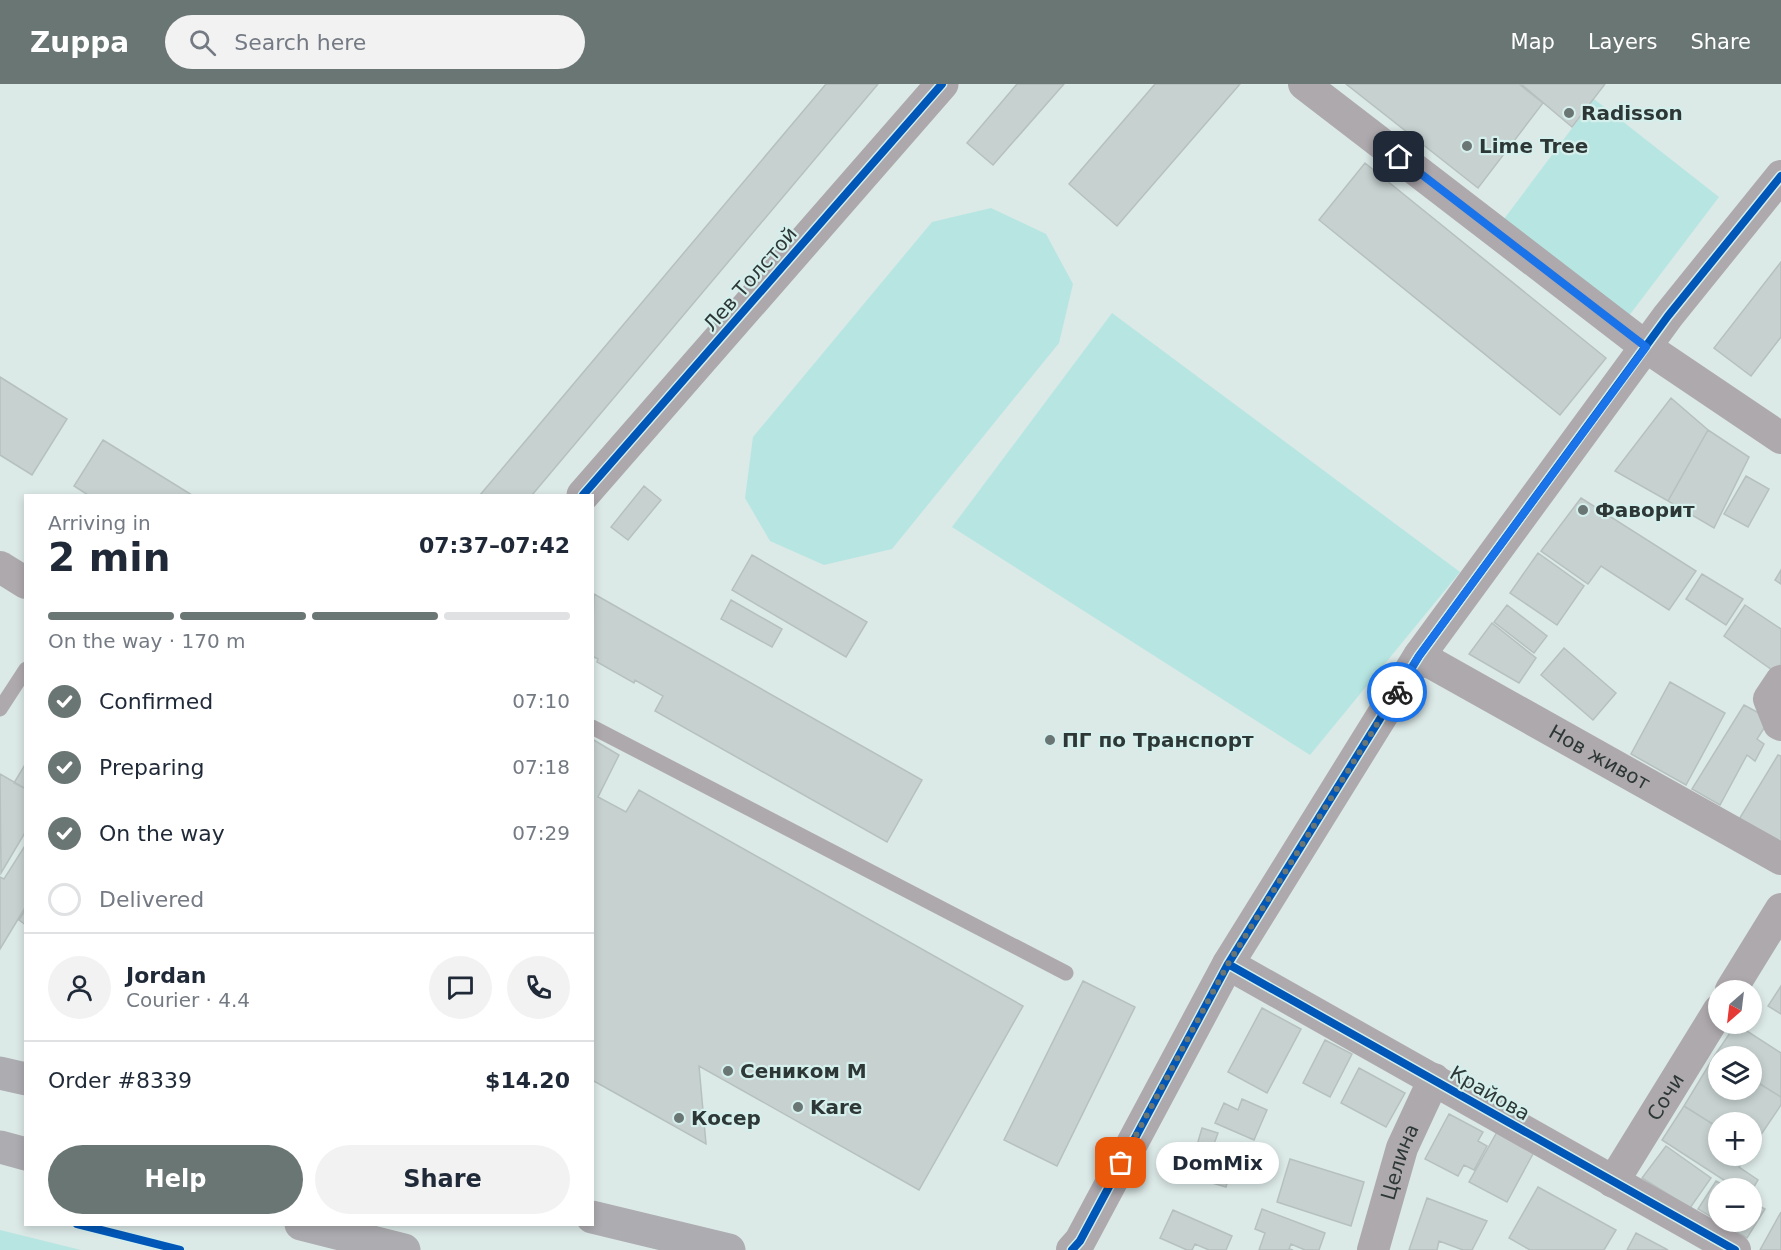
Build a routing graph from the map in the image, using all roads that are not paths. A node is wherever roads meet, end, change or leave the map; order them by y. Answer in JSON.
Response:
{"nodes":[{"id":1,"x":942,"y":84,"type":"edge"},
{"id":2,"x":1304,"y":84,"type":"edge"},
{"id":3,"x":1781,"y":176,"type":"edge"},
{"id":4,"x":1646,"y":347,"type":"junction"},
{"id":5,"x":1781,"y":438,"type":"edge"},
{"id":6,"x":584,"y":494,"type":"edge"},
{"id":7,"x":0,"y":567,"type":"edge"},
{"id":8,"x":24,"y":582,"type":"edge"},
{"id":9,"x":1419,"y":656,"type":"junction"},
{"id":10,"x":24,"y":672,"type":"edge"},
{"id":11,"x":1781,"y":681,"type":"edge"},
{"id":12,"x":0,"y":709,"type":"edge"},
{"id":13,"x":1781,"y":725,"type":"edge"},
{"id":14,"x":594,"y":728,"type":"edge"},
{"id":15,"x":1781,"y":859,"type":"edge"},
{"id":16,"x":1781,"y":909,"type":"edge"},
{"id":17,"x":1228,"y":964,"type":"junction"},
{"id":18,"x":1066,"y":973,"type":"dead end"},
{"id":19,"x":1737,"y":980,"type":"edge"},
{"id":20,"x":1708,"y":1028,"type":"edge"},
{"id":21,"x":0,"y":1073,"type":"edge"},
{"id":22,"x":24,"y":1079,"type":"edge"},
{"id":23,"x":1434,"y":1079,"type":"junction"},
{"id":24,"x":0,"y":1147,"type":"edge"},
{"id":25,"x":24,"y":1153,"type":"edge"},
{"id":26,"x":1613,"y":1182,"type":"junction"},
{"id":27,"x":594,"y":1217,"type":"edge"},
{"id":28,"x":309,"y":1226,"type":"edge"},
{"id":29,"x":1077,"y":1247,"type":"edge"},
{"id":30,"x":404,"y":1250,"type":"edge"},
{"id":31,"x":729,"y":1250,"type":"edge"},
{"id":32,"x":1373,"y":1250,"type":"edge"},
{"id":33,"x":1735,"y":1250,"type":"edge"}],
"edges":[{"from":1,"to":6,"type":"street","name":"Лев Толстой"},
{"from":2,"to":4,"type":"street"},
{"from":3,"to":4,"type":"street"},
{"from":4,"to":5,"type":"street"},
{"from":4,"to":9,"type":"street"},
{"from":7,"to":8,"type":"street"},
{"from":9,"to":15,"type":"street","name":"Нов живот"},
{"from":9,"to":17,"type":"street"},
{"from":10,"to":12,"type":"lane"},
{"from":11,"to":13,"type":"street"},
{"from":14,"to":18,"type":"lane"},
{"from":16,"to":19,"type":"street"},
{"from":17,"to":23,"type":"street","name":"Крайова"},
{"from":17,"to":29,"type":"street"},
{"from":20,"to":26,"type":"street","name":"Сочи"},
{"from":21,"to":22,"type":"main road"},
{"from":23,"to":26,"type":"street","name":"Крайова"},
{"from":23,"to":32,"type":"street","name":"Целина"},
{"from":24,"to":25,"type":"main road"},
{"from":26,"to":33,"type":"street","name":"Крайова"},
{"from":27,"to":31,"type":"main road"},
{"from":28,"to":30,"type":"main road"}]}
